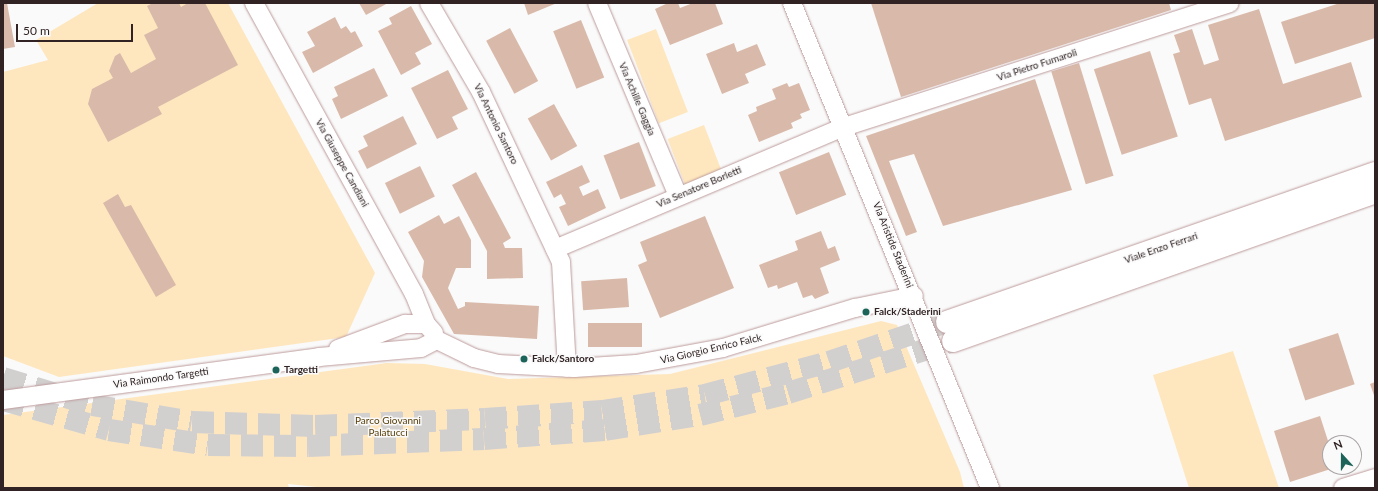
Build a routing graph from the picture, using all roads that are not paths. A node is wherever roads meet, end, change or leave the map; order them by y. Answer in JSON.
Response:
{"nodes":[{"id":1,"x":254,"y":3,"type":"edge"},
{"id":2,"x":429,"y":3,"type":"edge"},
{"id":3,"x":597,"y":3,"type":"edge"},
{"id":4,"x":792,"y":3,"type":"edge"},
{"id":5,"x":1230,"y":3,"type":"edge"},
{"id":6,"x":844,"y":127,"type":"junction"},
{"id":7,"x":1375,"y":173,"type":"edge"},
{"id":8,"x":1375,"y":192,"type":"edge"},
{"id":9,"x":678,"y":196,"type":"junction"},
{"id":10,"x":555,"y":249,"type":"junction"},
{"id":11,"x":914,"y":296,"type":"junction"},
{"id":12,"x":426,"y":324,"type":"junction"},
{"id":13,"x":379,"y":333,"type":"junction"},
{"id":14,"x":437,"y":340,"type":"junction"},
{"id":15,"x":389,"y":350,"type":"junction"},
{"id":16,"x":319,"y":357,"type":"junction"},
{"id":17,"x":567,"y":368,"type":"junction"},
{"id":18,"x":3,"y":400,"type":"edge"},
{"id":19,"x":1375,"y":478,"type":"edge"},
{"id":20,"x":990,"y":488,"type":"edge"},
{"id":21,"x":1343,"y":488,"type":"edge"}],
"edges":[{"from":1,"to":12,"type":"street","name":"Via Giuseppe Candiani"},
{"from":2,"to":10,"type":"street","name":"Via Antonio Santoro"},
{"from":3,"to":9,"type":"street","name":"Via Achille Gaggia"},
{"from":4,"to":6,"type":"street","name":"Via Aristide Staderini"},
{"from":5,"to":6,"type":"street","name":"Via Pietro Fumaroli"},
{"from":6,"to":9,"type":"street","name":"Via Senatore Borletti"},
{"from":6,"to":11,"type":"street","name":"Via Aristide Staderini"},
{"from":7,"to":8,"type":"main road","name":"Viale Enzo Ferrari"},
{"from":9,"to":10,"type":"street","name":"Via Senatore Borletti"},
{"from":10,"to":17,"type":"street","name":"Via Antonio Santoro"},
{"from":11,"to":17,"type":"street","name":"Via Giorgio Enrico Falck"},
{"from":11,"to":20,"type":"street","name":"Via Aristide Staderini"},
{"from":12,"to":13,"type":"street","name":"Via Raimondo Targetti"},
{"from":12,"to":14,"type":"street"},
{"from":13,"to":15,"type":"street"},
{"from":13,"to":16,"type":"street","name":"Via Raimondo Targetti"},
{"from":14,"to":15,"type":"street","name":"Via Raimondo Targetti"},
{"from":14,"to":17,"type":"street","name":"Via Giorgio Enrico Falck"},
{"from":15,"to":16,"type":"street","name":"Via Raimondo Targetti"},
{"from":16,"to":18,"type":"street","name":"Via Raimondo Targetti"},
{"from":19,"to":21,"type":"street"}]}
